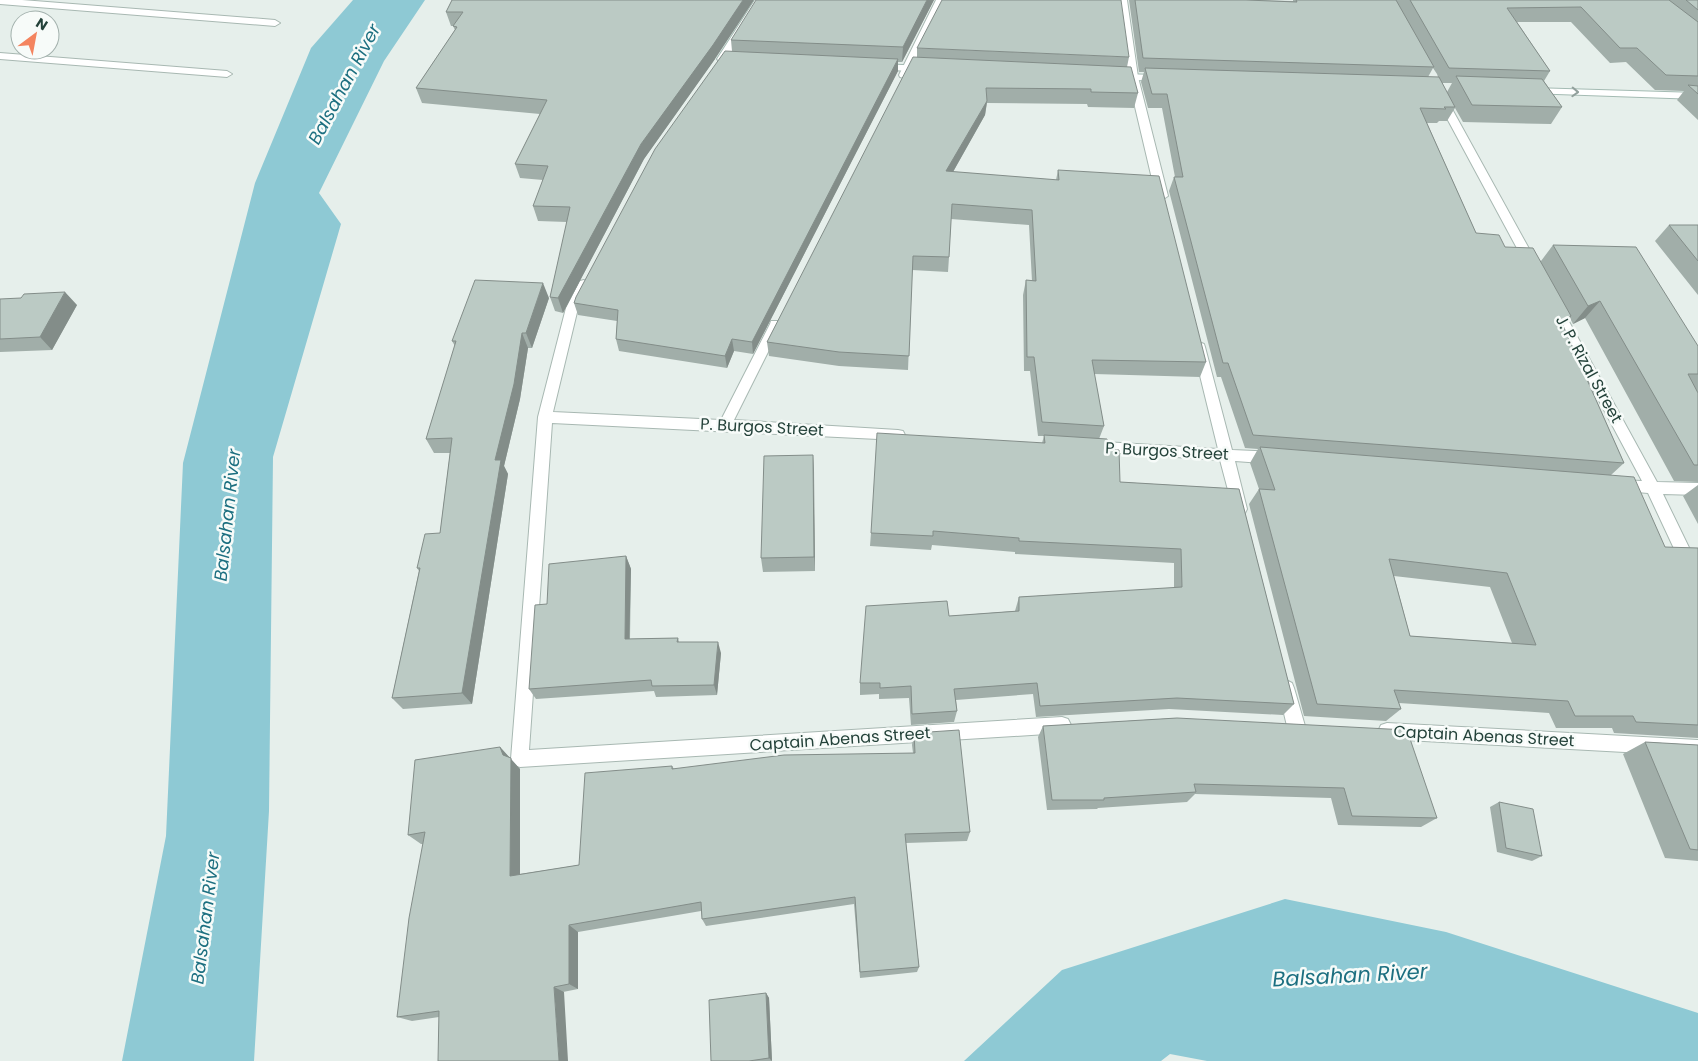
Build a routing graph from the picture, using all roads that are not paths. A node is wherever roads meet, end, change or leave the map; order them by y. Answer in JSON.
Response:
{"nodes":[{"id":1,"x":138,"y":0,"type":"edge"},
{"id":2,"x":760,"y":0,"type":"edge"},
{"id":3,"x":942,"y":0,"type":"edge"},
{"id":4,"x":1122,"y":0,"type":"edge"},
{"id":5,"x":0,"y":1,"type":"edge"},
{"id":6,"x":52,"y":3,"type":"edge"},
{"id":7,"x":125,"y":12,"type":"junction"},
{"id":8,"x":275,"y":23,"type":"dead end"},
{"id":9,"x":0,"y":56,"type":"edge"},
{"id":10,"x":742,"y":60,"type":"edge"},
{"id":11,"x":868,"y":66,"type":"edge"},
{"id":12,"x":907,"y":68,"type":"junction"},
{"id":13,"x":937,"y":70,"type":"edge"},
{"id":14,"x":227,"y":74,"type":"dead end"},
{"id":15,"x":1103,"y":76,"type":"edge"},
{"id":16,"x":1133,"y":78,"type":"junction"},
{"id":17,"x":1172,"y":79,"type":"edge"},
{"id":18,"x":898,"y":86,"type":"edge"},
{"id":19,"x":1440,"y":88,"type":"edge"},
{"id":20,"x":1523,"y":90,"type":"edge"},
{"id":21,"x":1698,"y":96,"type":"edge"},
{"id":22,"x":1166,"y":213,"type":"edge"},
{"id":23,"x":590,"y":273,"type":"edge"},
{"id":24,"x":1540,"y":279,"type":"edge"},
{"id":25,"x":1549,"y":296,"type":"edge"},
{"id":26,"x":783,"y":312,"type":"edge"},
{"id":27,"x":1197,"y":338,"type":"edge"},
{"id":28,"x":545,"y":417,"type":"junction"},
{"id":29,"x":725,"y":425,"type":"junction"},
{"id":30,"x":912,"y":436,"type":"edge"},
{"id":31,"x":1079,"y":446,"type":"edge"},
{"id":32,"x":1226,"y":454,"type":"junction"},
{"id":33,"x":1286,"y":459,"type":"edge"},
{"id":34,"x":1604,"y":484,"type":"edge"},
{"id":35,"x":1653,"y":488,"type":"junction"},
{"id":36,"x":1698,"y":489,"type":"edge"},
{"id":37,"x":1243,"y":520,"type":"edge"},
{"id":38,"x":1698,"y":582,"type":"edge"},
{"id":39,"x":1284,"y":679,"type":"edge"},
{"id":40,"x":1079,"y":724,"type":"edge"},
{"id":41,"x":1276,"y":724,"type":"edge"},
{"id":42,"x":1296,"y":726,"type":"junction"},
{"id":43,"x":1315,"y":727,"type":"edge"},
{"id":44,"x":1374,"y":730,"type":"edge"},
{"id":45,"x":1698,"y":748,"type":"edge"}],
"edges":[{"from":1,"to":7,"type":"street"},
{"from":2,"to":10,"type":"street"},
{"from":3,"to":12,"type":"street"},
{"from":4,"to":16,"type":"street"},
{"from":5,"to":6,"type":"street"},
{"from":6,"to":7,"type":"street"},
{"from":7,"to":8,"type":"street"},
{"from":9,"to":14,"type":"street"},
{"from":11,"to":12,"type":"street"},
{"from":12,"to":13,"type":"street"},
{"from":12,"to":18,"type":"street"},
{"from":15,"to":16,"type":"street"},
{"from":16,"to":17,"type":"street"},
{"from":16,"to":22,"type":"street"},
{"from":19,"to":24,"type":"street"},
{"from":20,"to":21,"type":"street","one_way":true},
{"from":23,"to":28,"type":"street"},
{"from":25,"to":35,"type":"street","name":"J. P. Rizal Street"},
{"from":26,"to":29,"type":"street"},
{"from":27,"to":32,"type":"street"},
{"from":28,"to":29,"type":"street","name":"P. Burgos Street"},
{"from":28,"to":40,"type":"street","name":"Captain Abenas Street"},
{"from":29,"to":30,"type":"street","name":"P. Burgos Street"},
{"from":31,"to":32,"type":"street","name":"P. Burgos Street"},
{"from":32,"to":33,"type":"street","name":"P. Burgos Street"},
{"from":32,"to":37,"type":"street"},
{"from":34,"to":35,"type":"street"},
{"from":35,"to":36,"type":"street"},
{"from":35,"to":38,"type":"street","name":"J. P. Rizal Street"},
{"from":39,"to":42,"type":"street"},
{"from":41,"to":42,"type":"street"},
{"from":42,"to":43,"type":"street"},
{"from":44,"to":45,"type":"street","name":"Captain Abenas Street"}]}
